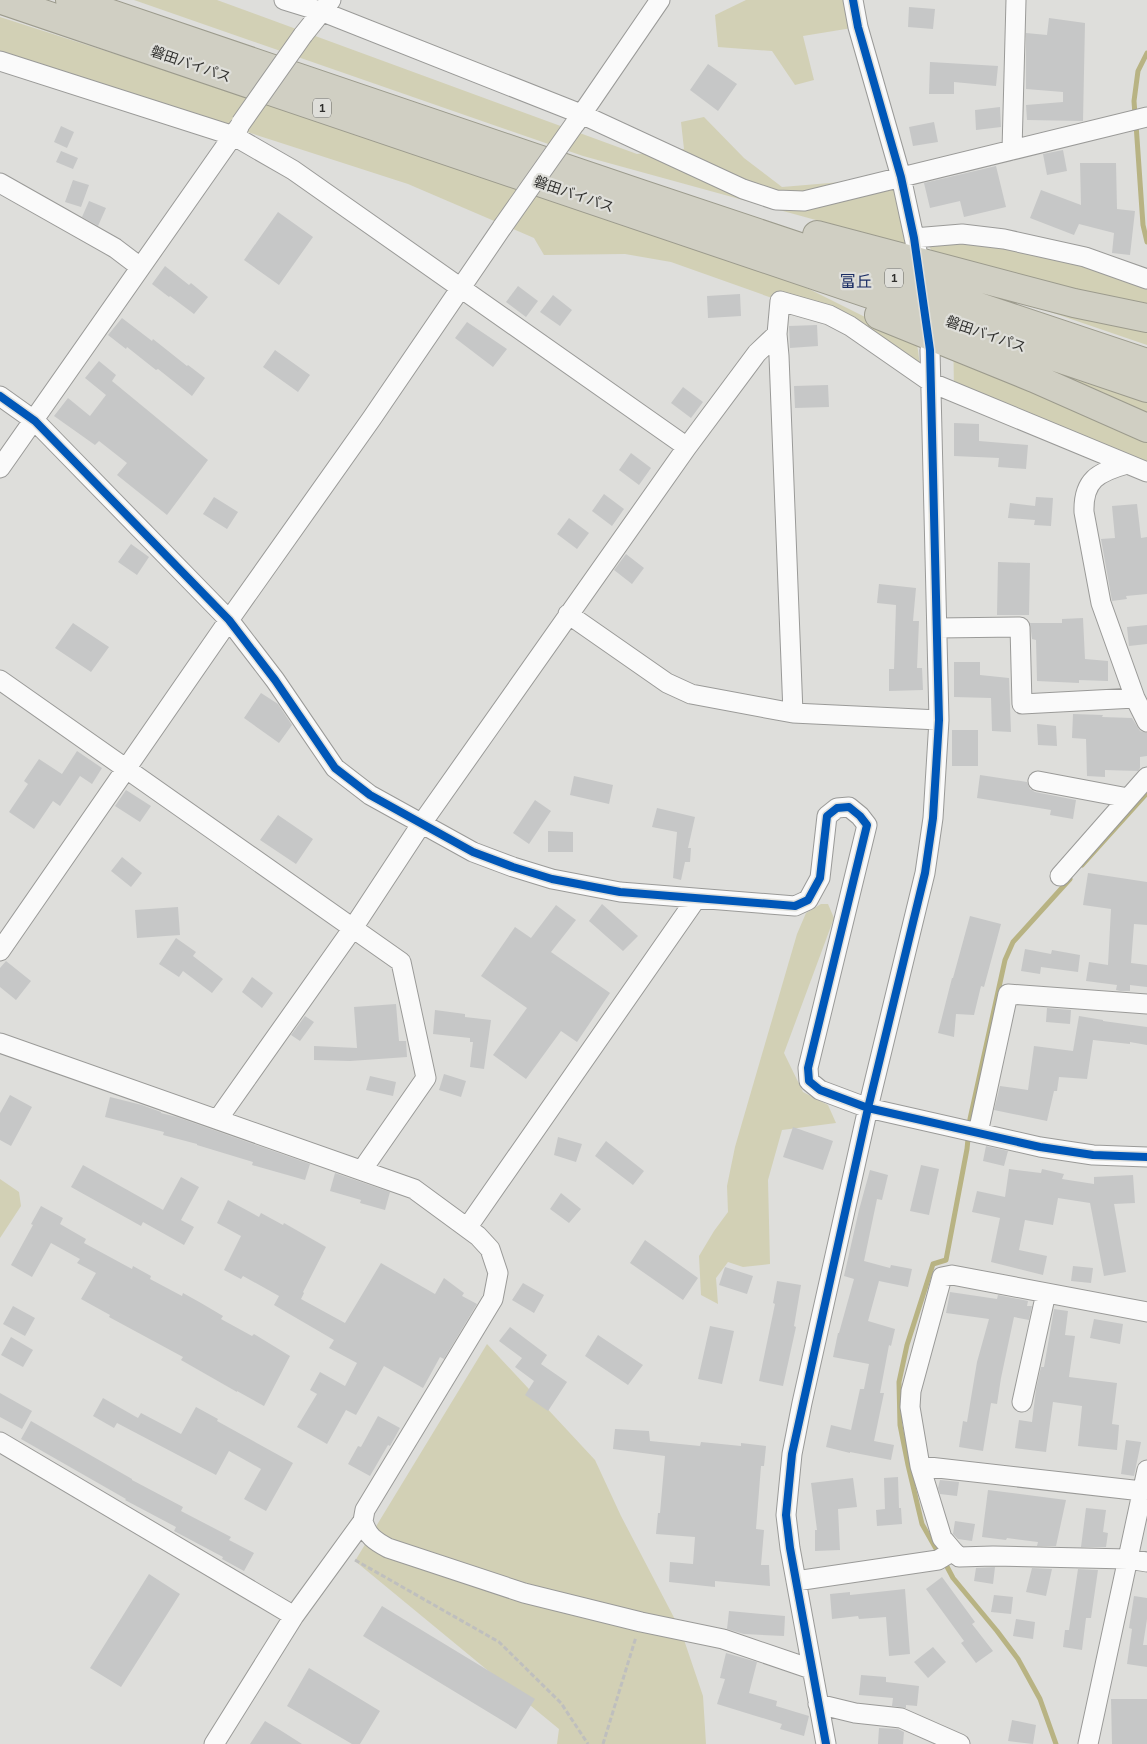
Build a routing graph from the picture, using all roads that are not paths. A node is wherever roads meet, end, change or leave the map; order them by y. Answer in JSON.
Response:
{"nodes":[{"id":1,"x":2,"y":0,"type":"edge"},
{"id":2,"x":70,"y":0,"type":"edge"},
{"id":3,"x":284,"y":0,"type":"edge"},
{"id":4,"x":660,"y":0,"type":"edge"},
{"id":5,"x":853,"y":0,"type":"edge"},
{"id":6,"x":1016,"y":0,"type":"edge"},
{"id":7,"x":327,"y":6,"type":"edge"},
{"id":8,"x":0,"y":61,"type":"edge"},
{"id":9,"x":1147,"y":117,"type":"edge"},
{"id":10,"x":577,"y":120,"type":"junction"},
{"id":11,"x":237,"y":130,"type":"junction"},
{"id":12,"x":1012,"y":150,"type":"junction"},
{"id":13,"x":901,"y":177,"type":"junction"},
{"id":14,"x":0,"y":183,"type":"edge"},
{"id":15,"x":641,"y":205,"type":"junction"},
{"id":16,"x":140,"y":267,"type":"junction"},
{"id":17,"x":1147,"y":279,"type":"edge"},
{"id":18,"x":461,"y":288,"type":"junction"},
{"id":19,"x":1147,"y":318,"type":"edge"},
{"id":20,"x":776,"y":334,"type":"junction"},
{"id":21,"x":930,"y":350,"type":"dead end"},
{"id":22,"x":1147,"y":363,"type":"edge"},
{"id":23,"x":932,"y":383,"type":"junction"},
{"id":24,"x":1147,"y":388,"type":"edge"},
{"id":25,"x":0,"y":396,"type":"edge"},
{"id":26,"x":34,"y":421,"type":"junction"},
{"id":27,"x":1147,"y":428,"type":"edge"},
{"id":28,"x":687,"y":447,"type":"junction"},
{"id":29,"x":1126,"y":464,"type":"junction"},
{"id":30,"x":0,"y":468,"type":"edge"},
{"id":31,"x":1147,"y":472,"type":"edge"},
{"id":32,"x":568,"y":614,"type":"junction"},
{"id":33,"x":229,"y":620,"type":"junction"},
{"id":34,"x":937,"y":628,"type":"junction"},
{"id":35,"x":0,"y":680,"type":"edge"},
{"id":36,"x":1135,"y":698,"type":"junction"},
{"id":37,"x":793,"y":713,"type":"junction"},
{"id":38,"x":939,"y":720,"type":"junction"},
{"id":39,"x":1147,"y":722,"type":"edge"},
{"id":40,"x":126,"y":769,"type":"junction"},
{"id":41,"x":1147,"y":777,"type":"edge"},
{"id":42,"x":1038,"y":781,"type":"dead end"},
{"id":43,"x":1128,"y":798,"type":"junction"},
{"id":44,"x":422,"y":823,"type":"junction"},
{"id":45,"x":1060,"y":876,"type":"dead end"},
{"id":46,"x":696,"y":899,"type":"junction"},
{"id":47,"x":353,"y":928,"type":"junction"},
{"id":48,"x":0,"y":951,"type":"edge"},
{"id":49,"x":1147,"y":1004,"type":"edge"},
{"id":50,"x":0,"y":1043,"type":"edge"},
{"id":51,"x":868,"y":1108,"type":"junction"},
{"id":52,"x":218,"y":1119,"type":"junction"},
{"id":53,"x":978,"y":1133,"type":"junction"},
{"id":54,"x":1147,"y":1157,"type":"edge"},
{"id":55,"x":362,"y":1170,"type":"junction"},
{"id":56,"x":467,"y":1228,"type":"junction"},
{"id":57,"x":1046,"y":1293,"type":"junction"},
{"id":58,"x":1147,"y":1312,"type":"edge"},
{"id":59,"x":1022,"y":1402,"type":"dead end"},
{"id":60,"x":0,"y":1442,"type":"edge"},
{"id":61,"x":920,"y":1466,"type":"junction"},
{"id":62,"x":1147,"y":1470,"type":"edge"},
{"id":63,"x":1142,"y":1491,"type":"junction"},
{"id":64,"x":363,"y":1521,"type":"junction"},
{"id":65,"x":953,"y":1551,"type":"junction"},
{"id":66,"x":1138,"y":1561,"type":"edge"},
{"id":67,"x":796,"y":1581,"type":"junction"},
{"id":68,"x":294,"y":1616,"type":"junction"},
{"id":69,"x":811,"y":1669,"type":"junction"},
{"id":70,"x":818,"y":1704,"type":"junction"},
{"id":71,"x":214,"y":1744,"type":"edge"},
{"id":72,"x":826,"y":1744,"type":"edge"},
{"id":73,"x":960,"y":1744,"type":"edge"},
{"id":74,"x":1088,"y":1744,"type":"edge"}],
"edges":[{"from":1,"to":15,"type":"highway","name":"磐田バイパス","number":"1"},
{"from":2,"to":15,"type":"highway","name":"磐田バイパス","number":"1"},
{"from":3,"to":7,"type":"street"},
{"from":4,"to":10,"type":"street"},
{"from":5,"to":13,"type":"street"},
{"from":6,"to":12,"type":"street"},
{"from":7,"to":10,"type":"street"},
{"from":7,"to":11,"type":"street","bridge":true},
{"from":8,"to":11,"type":"street"},
{"from":9,"to":12,"type":"street"},
{"from":10,"to":13,"type":"street"},
{"from":10,"to":18,"type":"street","bridge":true},
{"from":11,"to":16,"type":"street"},
{"from":11,"to":18,"type":"street"},
{"from":12,"to":13,"type":"street"},
{"from":13,"to":17,"type":"street"},
{"from":14,"to":16,"type":"street"},
{"from":15,"to":19,"type":"highway","number":"1"},
{"from":15,"to":22,"type":"highway","name":"磐田バイパス","number":"1"},
{"from":15,"to":24,"type":"highway","name":"磐田バイパス","number":"1"},
{"from":15,"to":27,"type":"highway"},
{"from":16,"to":26,"type":"street"},
{"from":18,"to":28,"type":"street"},
{"from":18,"to":33,"type":"street"},
{"from":20,"to":23,"type":"street"},
{"from":20,"to":28,"type":"street"},
{"from":20,"to":37,"type":"street"},
{"from":21,"to":23,"type":"street"},
{"from":23,"to":29,"type":"street"},
{"from":23,"to":34,"type":"street"},
{"from":25,"to":26,"type":"street"},
{"from":26,"to":30,"type":"street"},
{"from":26,"to":33,"type":"street"},
{"from":28,"to":32,"type":"street"},
{"from":29,"to":31,"type":"street"},
{"from":29,"to":36,"type":"street"},
{"from":32,"to":37,"type":"street"},
{"from":32,"to":44,"type":"street"},
{"from":33,"to":40,"type":"street"},
{"from":33,"to":44,"type":"street"},
{"from":34,"to":36,"type":"street"},
{"from":34,"to":38,"type":"street"},
{"from":35,"to":40,"type":"street"},
{"from":36,"to":39,"type":"street"},
{"from":37,"to":38,"type":"street"},
{"from":38,"to":51,"type":"street"},
{"from":40,"to":47,"type":"street"},
{"from":40,"to":48,"type":"street"},
{"from":41,"to":43,"type":"street"},
{"from":42,"to":43,"type":"street"},
{"from":43,"to":45,"type":"street"},
{"from":44,"to":46,"type":"street"},
{"from":44,"to":47,"type":"street"},
{"from":46,"to":51,"type":"street"},
{"from":46,"to":56,"type":"street"},
{"from":47,"to":52,"type":"street"},
{"from":47,"to":55,"type":"street"},
{"from":49,"to":53,"type":"street"},
{"from":50,"to":52,"type":"street"},
{"from":51,"to":53,"type":"street"},
{"from":51,"to":67,"type":"street"},
{"from":52,"to":55,"type":"street"},
{"from":53,"to":54,"type":"street"},
{"from":55,"to":56,"type":"street"},
{"from":56,"to":64,"type":"street"},
{"from":57,"to":58,"type":"street"},
{"from":57,"to":59,"type":"street"},
{"from":57,"to":61,"type":"street"},
{"from":60,"to":68,"type":"street"},
{"from":61,"to":63,"type":"street"},
{"from":61,"to":65,"type":"street"},
{"from":62,"to":63,"type":"street"},
{"from":63,"to":66,"type":"street"},
{"from":64,"to":68,"type":"street"},
{"from":64,"to":69,"type":"street"},
{"from":65,"to":66,"type":"street"},
{"from":65,"to":67,"type":"street"},
{"from":66,"to":74,"type":"street"},
{"from":67,"to":69,"type":"street"},
{"from":68,"to":71,"type":"street"},
{"from":69,"to":70,"type":"street"},
{"from":70,"to":72,"type":"street"},
{"from":70,"to":73,"type":"street"}]}
